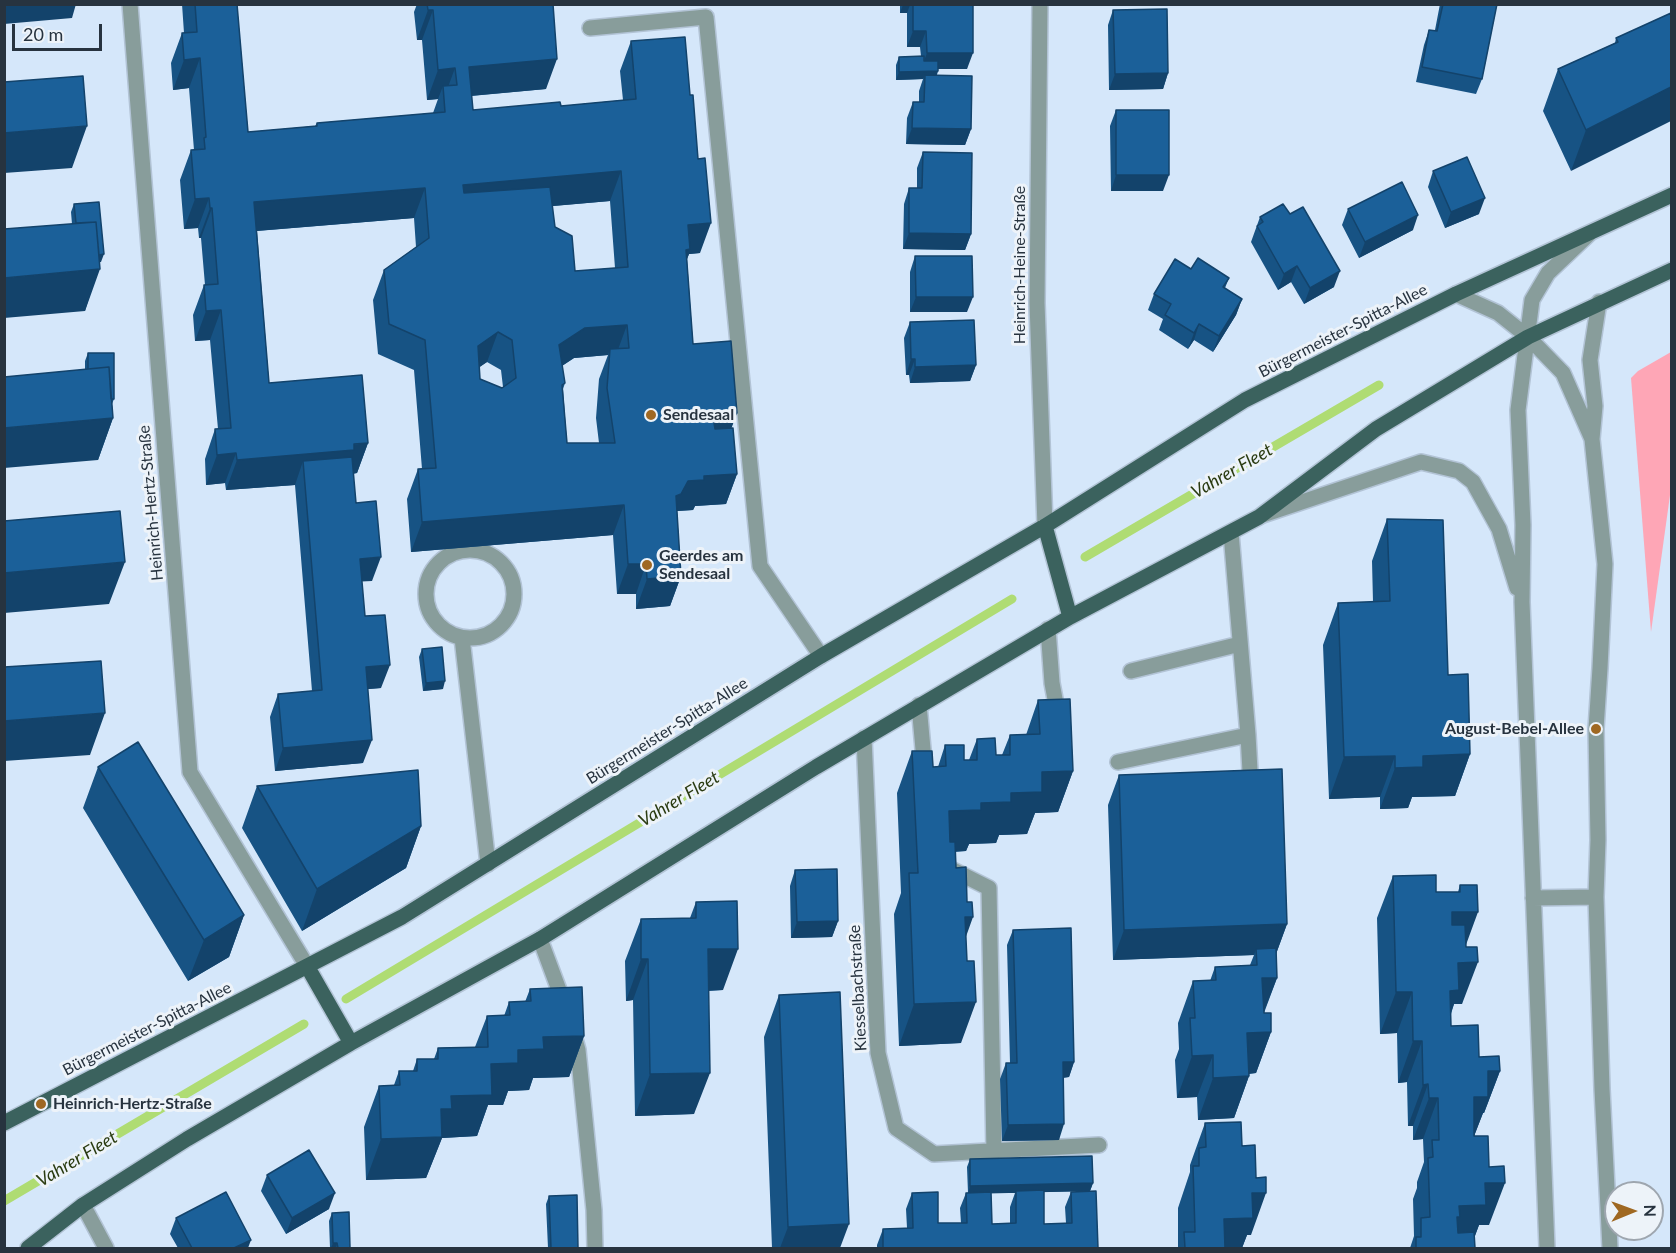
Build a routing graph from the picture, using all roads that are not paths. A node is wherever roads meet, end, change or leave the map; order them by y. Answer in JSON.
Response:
{"nodes":[{"id":1,"x":130,"y":4,"type":"edge"},
{"id":2,"x":1040,"y":4,"type":"edge"},
{"id":3,"x":591,"y":28,"type":"dead end"},
{"id":4,"x":1671,"y":195,"type":"edge"},
{"id":5,"x":1592,"y":231,"type":"junction"},
{"id":6,"x":1671,"y":270,"type":"edge"},
{"id":7,"x":1456,"y":294,"type":"junction"},
{"id":8,"x":1599,"y":302,"type":"junction"},
{"id":9,"x":1528,"y":337,"type":"junction"},
{"id":10,"x":1592,"y":439,"type":"junction"},
{"id":11,"x":1259,"y":517,"type":"junction"},
{"id":12,"x":1045,"y":526,"type":"junction"},
{"id":13,"x":1231,"y":532,"type":"junction"},
{"id":14,"x":1522,"y":602,"type":"junction"},
{"id":15,"x":1070,"y":617,"type":"junction"},
{"id":16,"x":1048,"y":629,"type":"junction"},
{"id":17,"x":462,"y":638,"type":"junction"},
{"id":18,"x":1240,"y":644,"type":"junction"},
{"id":19,"x":821,"y":656,"type":"junction"},
{"id":20,"x":1131,"y":671,"type":"dead end"},
{"id":21,"x":919,"y":705,"type":"junction"},
{"id":22,"x":1062,"y":735,"type":"edge"},
{"id":23,"x":1248,"y":735,"type":"junction"},
{"id":24,"x":864,"y":738,"type":"junction"},
{"id":25,"x":1118,"y":762,"type":"dead end"},
{"id":26,"x":926,"y":782,"type":"edge"},
{"id":27,"x":1252,"y":799,"type":"edge"},
{"id":28,"x":939,"y":852,"type":"edge"},
{"id":29,"x":488,"y":864,"type":"junction"},
{"id":30,"x":1596,"y":897,"type":"junction"},
{"id":31,"x":1533,"y":898,"type":"junction"},
{"id":32,"x":540,"y":939,"type":"junction"},
{"id":33,"x":307,"y":966,"type":"junction"},
{"id":34,"x":351,"y":1043,"type":"junction"},
{"id":35,"x":4,"y":1123,"type":"edge"},
{"id":36,"x":1099,"y":1145,"type":"dead end"},
{"id":37,"x":994,"y":1152,"type":"junction"},
{"id":38,"x":83,"y":1204,"type":"junction"},
{"id":39,"x":28,"y":1248,"type":"edge"},
{"id":40,"x":106,"y":1248,"type":"edge"},
{"id":41,"x":595,"y":1248,"type":"edge"},
{"id":42,"x":1547,"y":1248,"type":"edge"},
{"id":43,"x":1610,"y":1248,"type":"edge"}],
"edges":[{"from":1,"to":33,"type":"street","name":"Heinrich-Hertz-Straße"},
{"from":2,"to":12,"type":"street","name":"Heinrich-Heine-Straße"},
{"from":3,"to":19,"type":"street"},
{"from":4,"to":5,"type":"main road","name":"Bürgermeister-Spitta-Allee"},
{"from":5,"to":7,"type":"main road","name":"Bürgermeister-Spitta-Allee"},
{"from":5,"to":9,"type":"street"},
{"from":6,"to":8,"type":"main road"},
{"from":7,"to":9,"type":"street"},
{"from":7,"to":12,"type":"main road","name":"Bürgermeister-Spitta-Allee"},
{"from":8,"to":9,"type":"main road"},
{"from":8,"to":10,"type":"street"},
{"from":9,"to":10,"type":"street"},
{"from":9,"to":11,"type":"main road"},
{"from":9,"to":14,"type":"street"},
{"from":10,"to":30,"type":"street"},
{"from":11,"to":13,"type":"main road"},
{"from":11,"to":14,"type":"street"},
{"from":12,"to":15,"type":"main road"},
{"from":12,"to":19,"type":"main road","name":"Bürgermeister-Spitta-Allee"},
{"from":13,"to":15,"type":"main road"},
{"from":13,"to":18,"type":"street"},
{"from":14,"to":31,"type":"street"},
{"from":15,"to":16,"type":"main road"},
{"from":16,"to":21,"type":"main road"},
{"from":16,"to":22,"type":"street"},
{"from":17,"to":17,"type":"street"},
{"from":17,"to":29,"type":"street"},
{"from":18,"to":20,"type":"street"},
{"from":18,"to":23,"type":"street"},
{"from":19,"to":29,"type":"main road","name":"Bürgermeister-Spitta-Allee"},
{"from":21,"to":24,"type":"main road"},
{"from":21,"to":26,"type":"street"},
{"from":23,"to":25,"type":"street"},
{"from":23,"to":27,"type":"street"},
{"from":24,"to":32,"type":"main road"},
{"from":24,"to":37,"type":"street","name":"Kiesselbachstraße"},
{"from":28,"to":37,"type":"street"},
{"from":29,"to":33,"type":"main road","name":"Bürgermeister-Spitta-Allee"},
{"from":30,"to":31,"type":"street"},
{"from":30,"to":43,"type":"street"},
{"from":31,"to":42,"type":"street"},
{"from":32,"to":34,"type":"main road"},
{"from":32,"to":41,"type":"street"},
{"from":33,"to":34,"type":"main road"},
{"from":33,"to":35,"type":"main road","name":"Bürgermeister-Spitta-Allee"},
{"from":34,"to":38,"type":"main road"},
{"from":36,"to":37,"type":"street","name":"Kiesselbachstraße"},
{"from":38,"to":39,"type":"main road"},
{"from":38,"to":40,"type":"street"}]}
